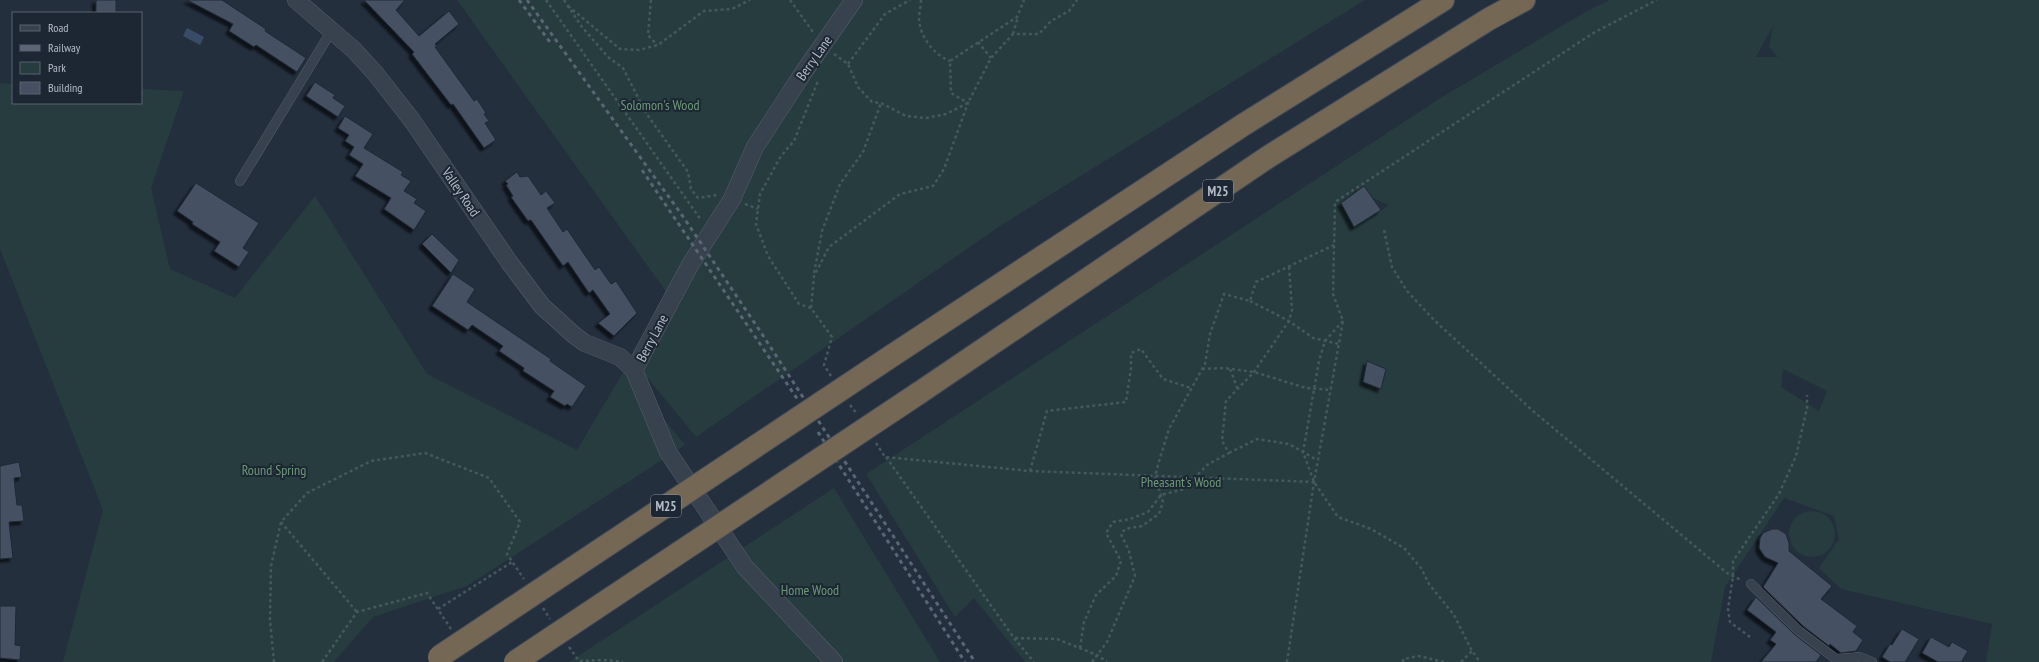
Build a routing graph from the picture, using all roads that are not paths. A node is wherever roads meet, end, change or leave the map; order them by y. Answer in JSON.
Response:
{"nodes":[{"id":1,"x":296,"y":0,"type":"edge"},
{"id":2,"x":854,"y":0,"type":"edge"},
{"id":3,"x":1444,"y":0,"type":"edge"},
{"id":4,"x":1524,"y":0,"type":"edge"},
{"id":5,"x":332,"y":30,"type":"junction"},
{"id":6,"x":240,"y":182,"type":"dead end"},
{"id":7,"x":634,"y":370,"type":"junction"},
{"id":8,"x":1751,"y":584,"type":"road end"},
{"id":9,"x":435,"y":660,"type":"edge"},
{"id":10,"x":1836,"y":661,"type":"edge"},
{"id":11,"x":515,"y":662,"type":"edge"},
{"id":12,"x":834,"y":662,"type":"edge"},
{"id":13,"x":1872,"y":662,"type":"edge"}],
"edges":[{"from":1,"to":5,"type":"street","name":"Valley Road"},
{"from":2,"to":7,"type":"street","name":"Berry Lane"},
{"from":3,"to":9,"type":"highway","number":"M25","bridge":true},
{"from":4,"to":11,"type":"highway","number":"M25","bridge":true},
{"from":5,"to":6,"type":"lane"},
{"from":5,"to":7,"type":"street","name":"Valley Road"},
{"from":7,"to":12,"type":"street","name":"Berry Lane"},
{"from":8,"to":10,"type":"lane"},
{"from":10,"to":13,"type":"lane"}]}
